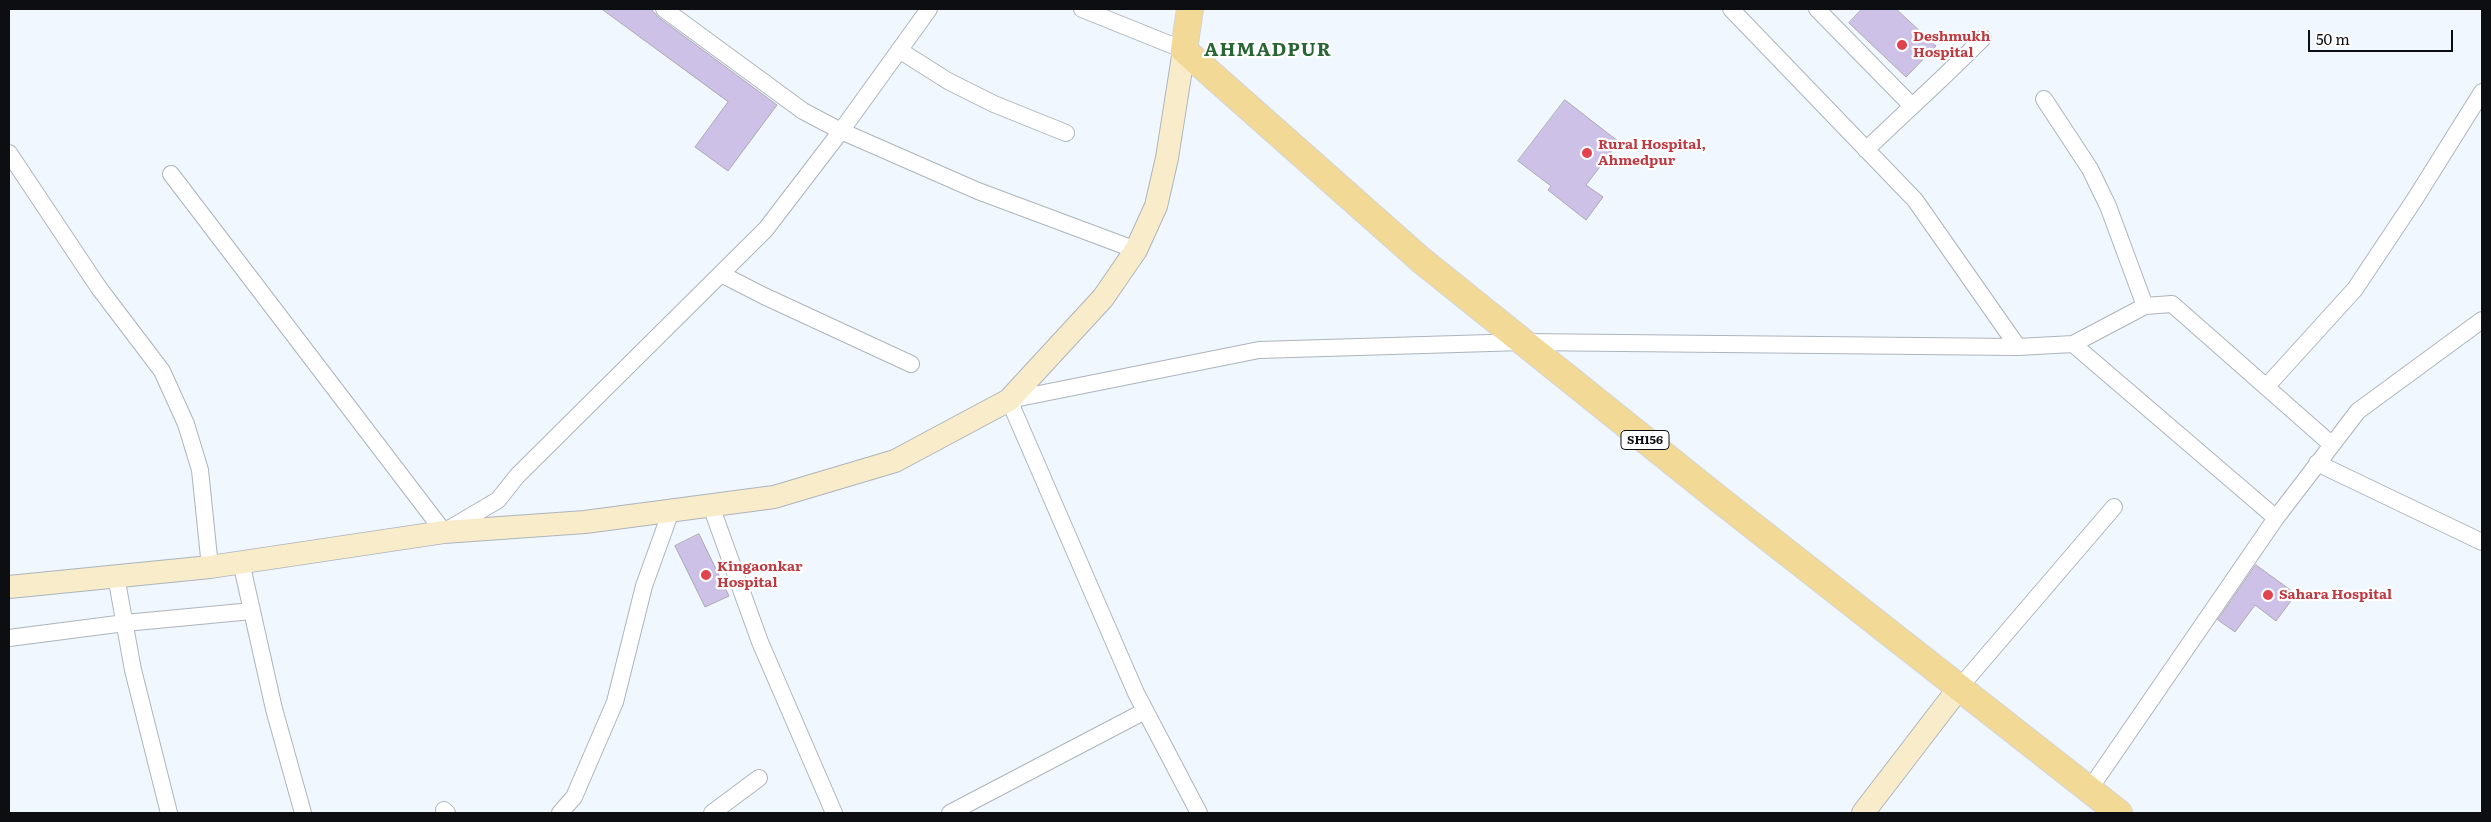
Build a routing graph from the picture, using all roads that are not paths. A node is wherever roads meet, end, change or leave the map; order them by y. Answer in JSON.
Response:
{"nodes":[{"id":1,"x":664,"y":9,"type":"edge"},
{"id":2,"x":929,"y":9,"type":"edge"},
{"id":3,"x":1082,"y":9,"type":"edge"},
{"id":4,"x":1190,"y":9,"type":"edge"},
{"id":5,"x":1731,"y":9,"type":"edge"},
{"id":6,"x":1817,"y":9,"type":"edge"},
{"id":7,"x":1983,"y":38,"type":"dead end"},
{"id":8,"x":899,"y":50,"type":"junction"},
{"id":9,"x":1184,"y":50,"type":"junction"},
{"id":10,"x":2482,"y":92,"type":"edge"},
{"id":11,"x":2044,"y":99,"type":"dead end"},
{"id":12,"x":1912,"y":106,"type":"junction"},
{"id":13,"x":841,"y":131,"type":"junction"},
{"id":14,"x":1066,"y":133,"type":"dead end"},
{"id":15,"x":1866,"y":150,"type":"junction"},
{"id":16,"x":9,"y":153,"type":"edge"},
{"id":17,"x":171,"y":174,"type":"dead end"},
{"id":18,"x":1136,"y":250,"type":"junction"},
{"id":19,"x":721,"y":274,"type":"junction"},
{"id":20,"x":2145,"y":306,"type":"junction"},
{"id":21,"x":2482,"y":322,"type":"edge"},
{"id":22,"x":1523,"y":342,"type":"junction"},
{"id":23,"x":2073,"y":344,"type":"junction"},
{"id":24,"x":2018,"y":347,"type":"junction"},
{"id":25,"x":911,"y":364,"type":"dead end"},
{"id":26,"x":2266,"y":387,"type":"junction"},
{"id":27,"x":1009,"y":400,"type":"junction"},
{"id":28,"x":2331,"y":444,"type":"junction"},
{"id":29,"x":2317,"y":463,"type":"junction"},
{"id":30,"x":710,"y":506,"type":"junction"},
{"id":31,"x":2114,"y":507,"type":"dead end"},
{"id":32,"x":671,"y":511,"type":"junction"},
{"id":33,"x":2276,"y":518,"type":"junction"},
{"id":34,"x":444,"y":532,"type":"junction"},
{"id":35,"x":2482,"y":542,"type":"edge"},
{"id":36,"x":241,"y":562,"type":"junction"},
{"id":37,"x":210,"y":567,"type":"junction"},
{"id":38,"x":116,"y":576,"type":"junction"},
{"id":39,"x":9,"y":587,"type":"edge"},
{"id":40,"x":252,"y":611,"type":"junction"},
{"id":41,"x":125,"y":623,"type":"junction"},
{"id":42,"x":9,"y":638,"type":"edge"},
{"id":43,"x":1959,"y":688,"type":"junction"},
{"id":44,"x":1145,"y":710,"type":"junction"},
{"id":45,"x":758,"y":778,"type":"dead end"},
{"id":46,"x":2089,"y":790,"type":"junction"},
{"id":47,"x":169,"y":813,"type":"edge"},
{"id":48,"x":303,"y":813,"type":"edge"},
{"id":49,"x":560,"y":813,"type":"edge"},
{"id":50,"x":712,"y":813,"type":"edge"},
{"id":51,"x":834,"y":813,"type":"edge"},
{"id":52,"x":950,"y":813,"type":"edge"},
{"id":53,"x":1199,"y":813,"type":"edge"},
{"id":54,"x":1863,"y":813,"type":"edge"},
{"id":55,"x":2119,"y":813,"type":"edge"}],
"edges":[{"from":1,"to":13,"type":"street"},
{"from":2,"to":8,"type":"street"},
{"from":3,"to":9,"type":"street"},
{"from":4,"to":9,"type":"main road"},
{"from":5,"to":15,"type":"street"},
{"from":6,"to":12,"type":"street"},
{"from":7,"to":12,"type":"street"},
{"from":8,"to":13,"type":"street"},
{"from":8,"to":14,"type":"street"},
{"from":9,"to":18,"type":"main road"},
{"from":9,"to":22,"type":"main road","number":"SH156"},
{"from":10,"to":26,"type":"street"},
{"from":11,"to":20,"type":"street"},
{"from":12,"to":15,"type":"street"},
{"from":13,"to":18,"type":"street"},
{"from":13,"to":19,"type":"street"},
{"from":15,"to":24,"type":"street"},
{"from":16,"to":37,"type":"street"},
{"from":17,"to":34,"type":"street"},
{"from":18,"to":27,"type":"main road"},
{"from":19,"to":25,"type":"street"},
{"from":19,"to":34,"type":"street"},
{"from":20,"to":23,"type":"street"},
{"from":20,"to":26,"type":"street"},
{"from":21,"to":28,"type":"street"},
{"from":22,"to":24,"type":"street"},
{"from":22,"to":27,"type":"street"},
{"from":22,"to":43,"type":"main road","number":"SH156"},
{"from":23,"to":24,"type":"street"},
{"from":23,"to":33,"type":"street"},
{"from":26,"to":28,"type":"street"},
{"from":27,"to":30,"type":"main road"},
{"from":27,"to":44,"type":"street"},
{"from":28,"to":29,"type":"street"},
{"from":29,"to":33,"type":"street"},
{"from":29,"to":35,"type":"street"},
{"from":30,"to":32,"type":"main road"},
{"from":30,"to":51,"type":"street"},
{"from":31,"to":43,"type":"street"},
{"from":32,"to":34,"type":"main road"},
{"from":32,"to":49,"type":"street"},
{"from":33,"to":46,"type":"street"},
{"from":34,"to":36,"type":"main road"},
{"from":36,"to":37,"type":"main road"},
{"from":36,"to":40,"type":"street"},
{"from":37,"to":38,"type":"main road"},
{"from":38,"to":39,"type":"main road"},
{"from":38,"to":41,"type":"street"},
{"from":40,"to":41,"type":"street"},
{"from":40,"to":48,"type":"street"},
{"from":41,"to":42,"type":"street"},
{"from":41,"to":47,"type":"street"},
{"from":43,"to":46,"type":"main road","number":"SH156"},
{"from":43,"to":54,"type":"main road"},
{"from":44,"to":52,"type":"street"},
{"from":44,"to":53,"type":"street"},
{"from":45,"to":50,"type":"street"},
{"from":46,"to":55,"type":"main road","number":"SH156"}]}
